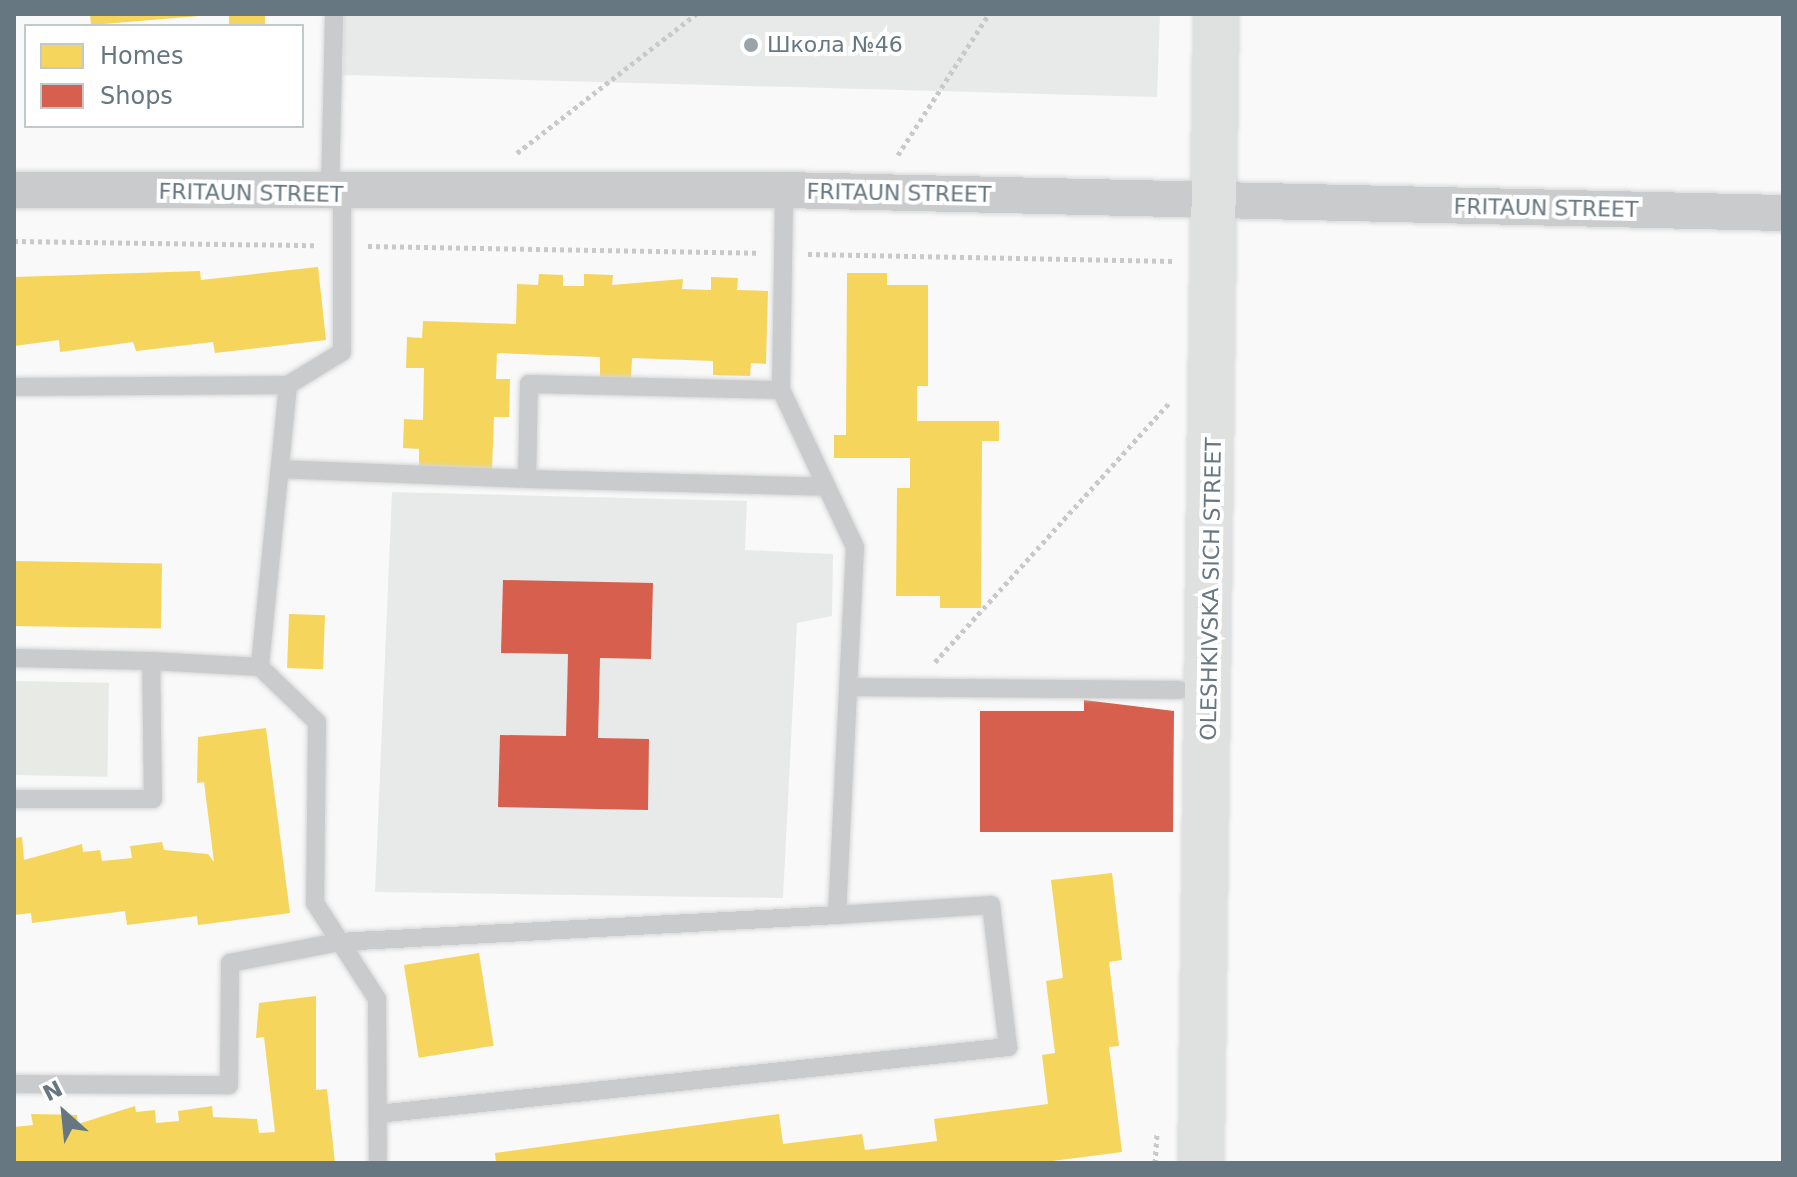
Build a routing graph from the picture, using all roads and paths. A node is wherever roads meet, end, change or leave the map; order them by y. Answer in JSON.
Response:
{"nodes":[{"id":1,"x":334,"y":14,"type":"edge"},
{"id":2,"x":696,"y":14,"type":"edge"},
{"id":3,"x":989,"y":14,"type":"edge"},
{"id":4,"x":1216,"y":14,"type":"edge"},
{"id":5,"x":14,"y":190,"type":"edge"},
{"id":6,"x":784,"y":190,"type":"junction"},
{"id":7,"x":873,"y":192,"type":"junction"},
{"id":8,"x":466,"y":193,"type":"junction"},
{"id":9,"x":336,"y":194,"type":"junction"},
{"id":10,"x":1215,"y":200,"type":"junction"},
{"id":11,"x":1783,"y":213,"type":"edge"},
{"id":12,"x":14,"y":241,"type":"edge"},
{"id":13,"x":342,"y":245,"type":"junction"},
{"id":14,"x":783,"y":253,"type":"junction"},
{"id":15,"x":1215,"y":262,"type":"junction"},
{"id":16,"x":1214,"y":354,"type":"junction"},
{"id":17,"x":288,"y":385,"type":"junction"},
{"id":18,"x":14,"y":387,"type":"edge"},
{"id":19,"x":781,"y":390,"type":"junction"},
{"id":20,"x":280,"y":469,"type":"junction"},
{"id":21,"x":527,"y":479,"type":"junction"},
{"id":22,"x":827,"y":487,"type":"junction"},
{"id":23,"x":14,"y":658,"type":"edge"},
{"id":24,"x":151,"y":661,"type":"junction"},
{"id":25,"x":260,"y":667,"type":"junction"},
{"id":26,"x":849,"y":687,"type":"junction"},
{"id":27,"x":912,"y":688,"type":"junction"},
{"id":28,"x":1179,"y":690,"type":"dead end"},
{"id":29,"x":14,"y":799,"type":"edge"},
{"id":30,"x":837,"y":915,"type":"junction"},
{"id":31,"x":339,"y":942,"type":"junction"},
{"id":32,"x":14,"y":1084,"type":"edge"},
{"id":33,"x":378,"y":1114,"type":"junction"},
{"id":34,"x":378,"y":1163,"type":"edge"},
{"id":35,"x":1201,"y":1163,"type":"edge"}],
"edges":[{"from":1,"to":9,"type":"lane"},
{"from":2,"to":8,"type":"path"},
{"from":3,"to":7,"type":"path"},
{"from":4,"to":10,"type":"street","name":"OLESHKIVSKA SICH STREET"},
{"from":5,"to":9,"type":"street","name":"FRITAUN STREET"},
{"from":6,"to":7,"type":"street","name":"FRITAUN STREET"},
{"from":6,"to":8,"type":"street","name":"FRITAUN STREET"},
{"from":6,"to":14,"type":"lane"},
{"from":7,"to":10,"type":"street","name":"FRITAUN STREET"},
{"from":8,"to":9,"type":"street","name":"FRITAUN STREET"},
{"from":9,"to":13,"type":"lane"},
{"from":10,"to":11,"type":"street","name":"FRITAUN STREET"},
{"from":10,"to":15,"type":"street","name":"OLESHKIVSKA SICH STREET"},
{"from":12,"to":13,"type":"path"},
{"from":13,"to":14,"type":"path"},
{"from":13,"to":17,"type":"lane"},
{"from":14,"to":15,"type":"path"},
{"from":14,"to":19,"type":"lane"},
{"from":15,"to":16,"type":"street","name":"OLESHKIVSKA SICH STREET"},
{"from":16,"to":27,"type":"path"},
{"from":16,"to":35,"type":"street","name":"OLESHKIVSKA SICH STREET"},
{"from":17,"to":18,"type":"lane"},
{"from":17,"to":20,"type":"lane"},
{"from":19,"to":21,"type":"lane"},
{"from":19,"to":22,"type":"lane"},
{"from":20,"to":21,"type":"lane"},
{"from":20,"to":25,"type":"lane"},
{"from":21,"to":22,"type":"lane"},
{"from":22,"to":26,"type":"lane"},
{"from":23,"to":24,"type":"lane"},
{"from":24,"to":25,"type":"lane"},
{"from":24,"to":29,"type":"lane"},
{"from":25,"to":31,"type":"lane"},
{"from":26,"to":27,"type":"lane"},
{"from":26,"to":30,"type":"lane"},
{"from":27,"to":28,"type":"lane"},
{"from":30,"to":31,"type":"lane"},
{"from":30,"to":33,"type":"lane"},
{"from":31,"to":32,"type":"lane"},
{"from":31,"to":33,"type":"lane"},
{"from":33,"to":34,"type":"lane"}]}
